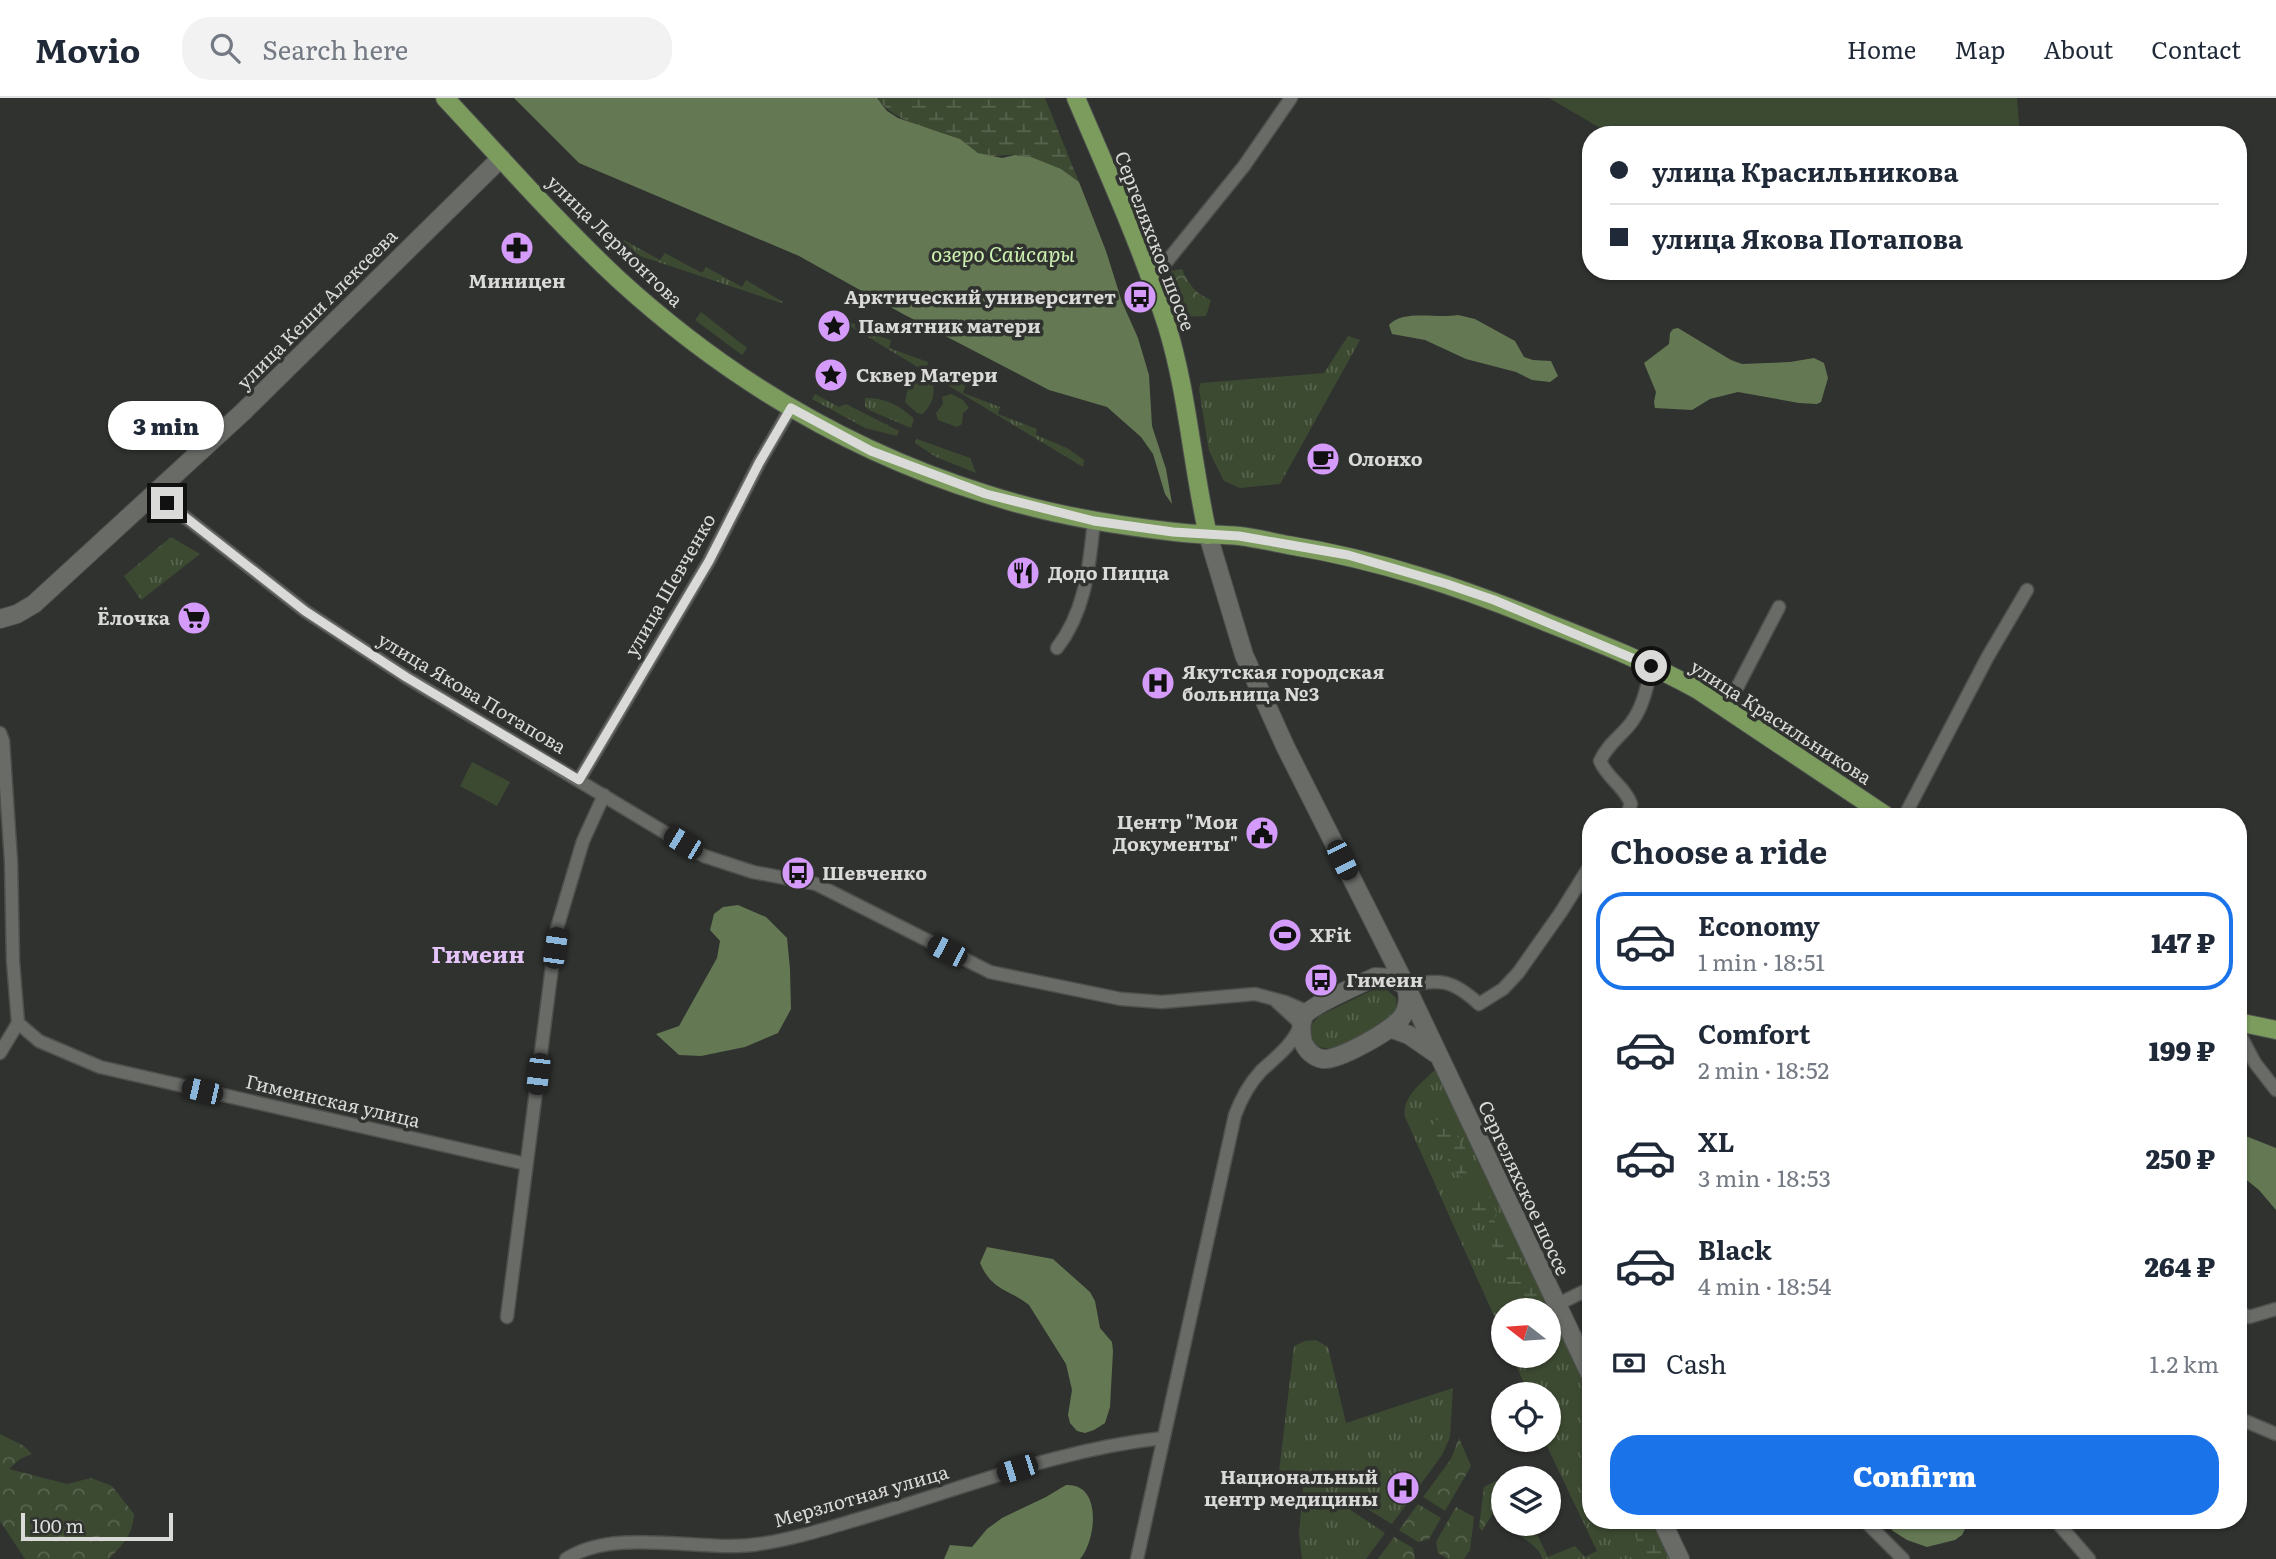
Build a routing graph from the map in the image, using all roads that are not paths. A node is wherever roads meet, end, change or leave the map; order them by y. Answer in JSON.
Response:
{"nodes":[{"id":1,"x":445,"y":98,"type":"edge"},
{"id":2,"x":1076,"y":98,"type":"edge"},
{"id":3,"x":1291,"y":98,"type":"edge"},
{"id":4,"x":501,"y":158,"type":"junction"},
{"id":5,"x":1151,"y":281,"type":"junction"},
{"id":6,"x":791,"y":408,"type":"junction"},
{"id":7,"x":153,"y":496,"type":"junction"},
{"id":8,"x":1094,"y":521,"type":"junction"},
{"id":9,"x":1208,"y":536,"type":"junction"},
{"id":10,"x":2027,"y":590,"type":"dead end"},
{"id":11,"x":1779,"y":607,"type":"dead end"},
{"id":12,"x":0,"y":619,"type":"edge"},
{"id":13,"x":1057,"y":648,"type":"dead end"},
{"id":14,"x":1651,"y":666,"type":"junction"},
{"id":15,"x":1726,"y":709,"type":"junction"},
{"id":16,"x":0,"y":733,"type":"edge"},
{"id":17,"x":2,"y":751,"type":"edge"},
{"id":18,"x":579,"y":780,"type":"junction"},
{"id":19,"x":604,"y":795,"type":"junction"},
{"id":20,"x":1630,"y":808,"type":"edge"},
{"id":21,"x":1874,"y":808,"type":"edge"},
{"id":22,"x":1909,"y":808,"type":"edge"},
{"id":23,"x":1582,"y":878,"type":"edge"},
{"id":24,"x":1379,"y":934,"type":"junction"},
{"id":25,"x":1375,"y":977,"type":"junction"},
{"id":26,"x":1406,"y":986,"type":"junction"},
{"id":27,"x":1304,"y":1018,"type":"junction"},
{"id":28,"x":18,"y":1023,"type":"junction"},
{"id":29,"x":2247,"y":1024,"type":"edge"},
{"id":30,"x":1390,"y":1028,"type":"junction"},
{"id":31,"x":2276,"y":1030,"type":"edge"},
{"id":32,"x":1305,"y":1046,"type":"junction"},
{"id":33,"x":2247,"y":1048,"type":"edge"},
{"id":34,"x":0,"y":1054,"type":"edge"},
{"id":35,"x":1438,"y":1055,"type":"junction"},
{"id":36,"x":1279,"y":1056,"type":"junction"},
{"id":37,"x":2276,"y":1090,"type":"edge"},
{"id":38,"x":526,"y":1164,"type":"junction"},
{"id":39,"x":1582,"y":1292,"type":"edge"},
{"id":40,"x":1553,"y":1298,"type":"edge"},
{"id":41,"x":1561,"y":1303,"type":"edge"},
{"id":42,"x":2276,"y":1309,"type":"edge"},
{"id":43,"x":1561,"y":1315,"type":"edge"},
{"id":44,"x":2247,"y":1316,"type":"edge"},
{"id":45,"x":507,"y":1317,"type":"dead end"},
{"id":46,"x":1582,"y":1358,"type":"edge"},
{"id":47,"x":2247,"y":1422,"type":"edge"},
{"id":48,"x":2276,"y":1434,"type":"edge"},
{"id":49,"x":1163,"y":1438,"type":"junction"},
{"id":50,"x":1666,"y":1529,"type":"edge"},
{"id":51,"x":1874,"y":1529,"type":"edge"},
{"id":52,"x":2063,"y":1529,"type":"edge"},
{"id":53,"x":566,"y":1559,"type":"edge"},
{"id":54,"x":1137,"y":1559,"type":"edge"},
{"id":55,"x":1680,"y":1559,"type":"edge"},
{"id":56,"x":1903,"y":1559,"type":"edge"},
{"id":57,"x":2089,"y":1559,"type":"edge"}],
"edges":[{"from":1,"to":4,"type":"main road","name":"улица Лермонтова"},
{"from":2,"to":5,"type":"main road","name":"Сергеляхское шоссе"},
{"from":3,"to":5,"type":"street"},
{"from":4,"to":6,"type":"main road","name":"улица Лермонтова"},
{"from":4,"to":7,"type":"main road","name":"улица Кеши Алексеева"},
{"from":5,"to":9,"type":"main road","name":"Сергеляхское шоссе"},
{"from":6,"to":8,"type":"main road","name":"улица Лермонтова"},
{"from":6,"to":18,"type":"street","name":"улица Шевченко"},
{"from":7,"to":12,"type":"main road","name":"улица Кеши Алексеева"},
{"from":7,"to":18,"type":"street","name":"улица Якова Потапова"},
{"from":8,"to":9,"type":"main road","name":"улица Лермонтова"},
{"from":8,"to":13,"type":"street"},
{"from":9,"to":14,"type":"main road","name":"улица Красильникова"},
{"from":9,"to":24,"type":"main road","name":"Сергеляхское шоссе"},
{"from":10,"to":22,"type":"street"},
{"from":11,"to":15,"type":"street"},
{"from":14,"to":15,"type":"main road","name":"улица Красильникова"},
{"from":14,"to":20,"type":"street"},
{"from":15,"to":21,"type":"main road","name":"улица Красильникова"},
{"from":16,"to":17,"type":"street"},
{"from":17,"to":28,"type":"street"},
{"from":18,"to":19,"type":"street","name":"улица Якова Потапова"},
{"from":19,"to":27,"type":"street","name":"улица Якова Потапова"},
{"from":19,"to":38,"type":"street"},
{"from":23,"to":26,"type":"street"},
{"from":24,"to":25,"type":"main road"},
{"from":24,"to":26,"type":"main road","name":"Сергеляхское шоссе"},
{"from":25,"to":26,"type":"main road"},
{"from":25,"to":27,"type":"main road"},
{"from":26,"to":30,"type":"main road"},
{"from":26,"to":35,"type":"main road","name":"Сергеляхское шоссе"},
{"from":27,"to":32,"type":"main road"},
{"from":27,"to":36,"type":"street"},
{"from":28,"to":34,"type":"street"},
{"from":28,"to":38,"type":"street","name":"Гимеинская улица"},
{"from":29,"to":31,"type":"main road"},
{"from":30,"to":32,"type":"main road"},
{"from":30,"to":35,"type":"main road"},
{"from":32,"to":36,"type":"street"},
{"from":33,"to":37,"type":"street"},
{"from":35,"to":40,"type":"main road","name":"Сергеляхское шоссе"},
{"from":36,"to":49,"type":"street"},
{"from":38,"to":45,"type":"street"},
{"from":39,"to":41,"type":"street"},
{"from":42,"to":44,"type":"street"},
{"from":43,"to":46,"type":"main road","name":"Сергеляхское шоссе"},
{"from":47,"to":48,"type":"street"},
{"from":49,"to":53,"type":"street","name":"Мерзлотная улица"},
{"from":49,"to":54,"type":"street"},
{"from":50,"to":55,"type":"main road"},
{"from":51,"to":56,"type":"street"},
{"from":52,"to":57,"type":"street"}]}
